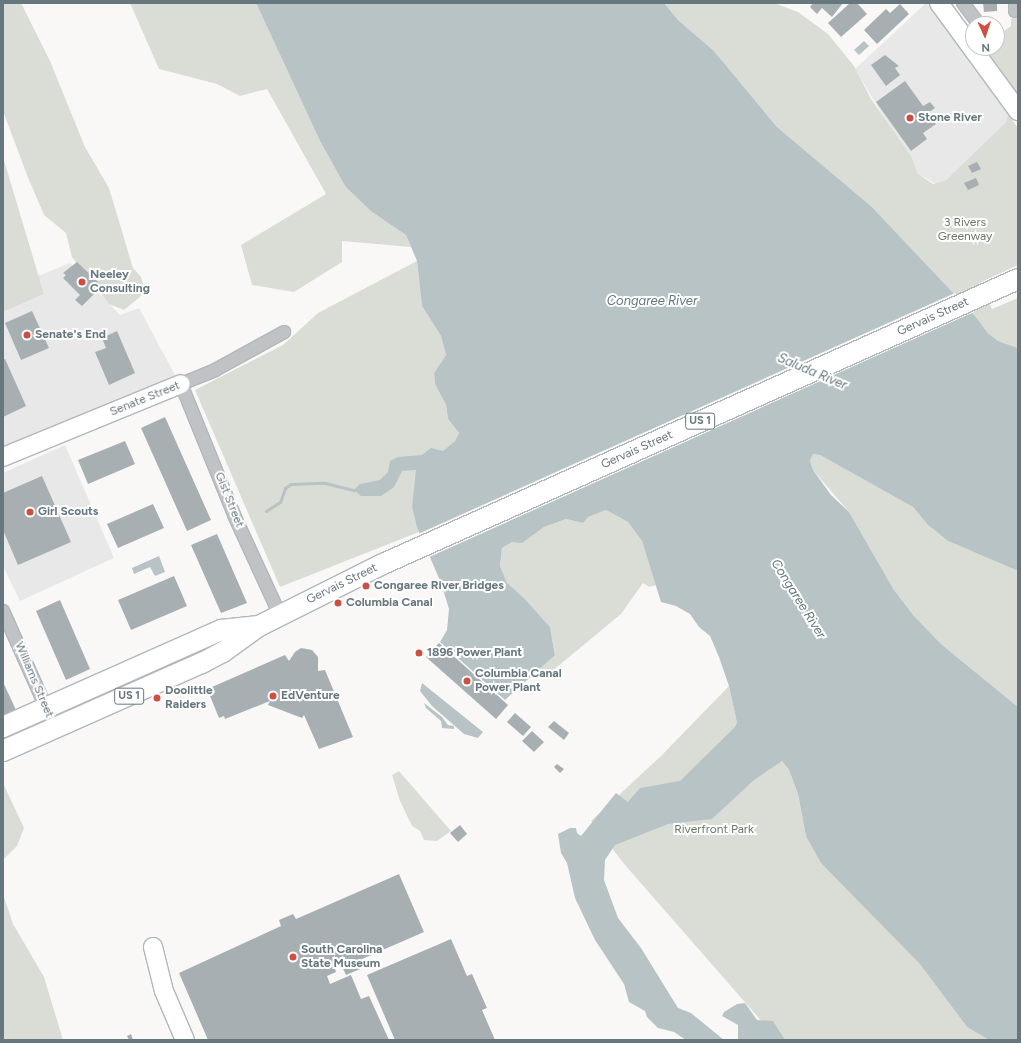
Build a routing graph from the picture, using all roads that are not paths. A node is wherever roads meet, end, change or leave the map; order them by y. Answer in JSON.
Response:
{"nodes":[{"id":1,"x":939,"y":3,"type":"edge"},
{"id":2,"x":963,"y":3,"type":"edge"},
{"id":3,"x":973,"y":16,"type":"edge"},
{"id":4,"x":1018,"y":111,"type":"edge"},
{"id":5,"x":1018,"y":279,"type":"edge"},
{"id":6,"x":284,"y":332,"type":"dead end"},
{"id":7,"x":182,"y":384,"type":"junction"},
{"id":8,"x":3,"y":457,"type":"edge"},
{"id":9,"x":3,"y":611,"type":"edge"},
{"id":10,"x":280,"y":615,"type":"junction"},
{"id":11,"x":259,"y":626,"type":"junction"},
{"id":12,"x":46,"y":707,"type":"junction"},
{"id":13,"x":3,"y":727,"type":"edge"},
{"id":14,"x":55,"y":728,"type":"junction"},
{"id":15,"x":3,"y":751,"type":"edge"},
{"id":16,"x":153,"y":947,"type":"dead end"},
{"id":17,"x":185,"y":1040,"type":"edge"}],
"edges":[{"from":1,"to":4,"type":"street"},
{"from":2,"to":3,"type":"street"},
{"from":5,"to":10,"type":"main road","name":"Gervais Street","number":"US 1"},
{"from":6,"to":7,"type":"street","name":"Senate Street"},
{"from":7,"to":8,"type":"street","name":"Senate Street"},
{"from":7,"to":10,"type":"street","name":"Gist Street"},
{"from":9,"to":12,"type":"street","name":"Williams Street"},
{"from":10,"to":11,"type":"main road","name":"Gervais Street","number":"US 1"},
{"from":11,"to":12,"type":"main road","name":"Gervais Street"},
{"from":11,"to":14,"type":"main road","name":"Gervais Street","number":"US 1"},
{"from":12,"to":13,"type":"main road","name":"Gervais Street"},
{"from":12,"to":14,"type":"street","name":"Williams Street"},
{"from":14,"to":15,"type":"main road","name":"Gervais Street","number":"US 1"},
{"from":16,"to":17,"type":"street"}]}
